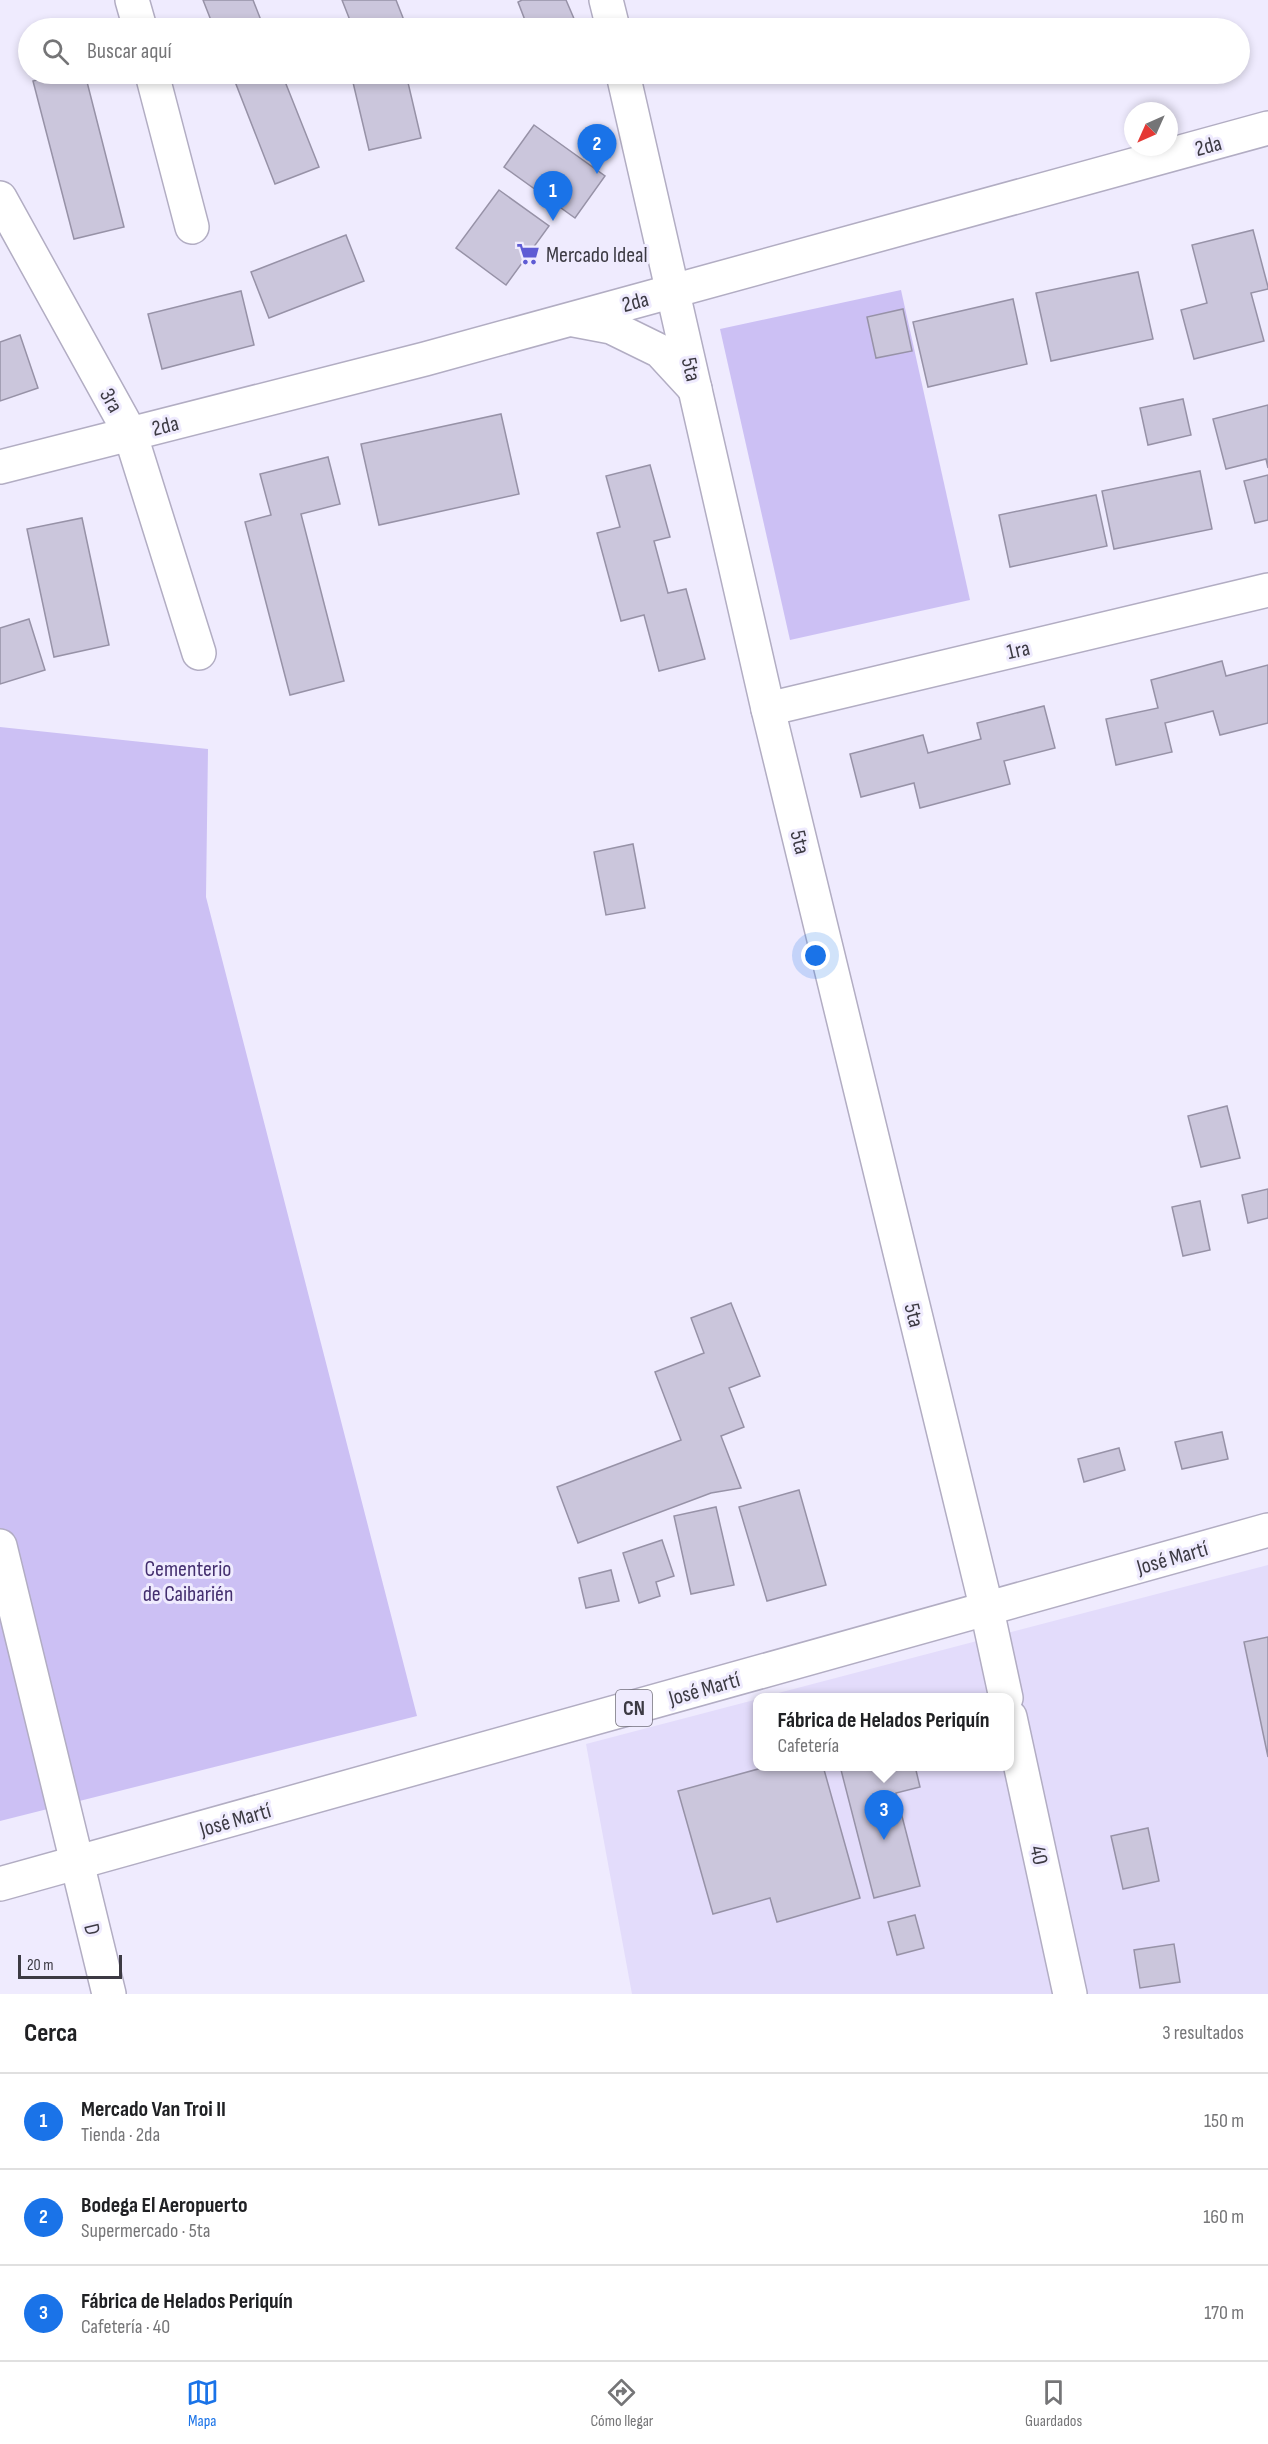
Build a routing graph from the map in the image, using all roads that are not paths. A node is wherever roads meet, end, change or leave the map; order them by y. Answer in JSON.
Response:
{"nodes":[{"id":1,"x":132,"y":0,"type":"edge"},
{"id":2,"x":606,"y":0,"type":"edge"},
{"id":3,"x":137,"y":18,"type":"edge"},
{"id":4,"x":610,"y":18,"type":"edge"},
{"id":5,"x":155,"y":84,"type":"edge"},
{"id":6,"x":625,"y":84,"type":"edge"},
{"id":7,"x":1268,"y":128,"type":"edge"},
{"id":8,"x":0,"y":198,"type":"edge"},
{"id":9,"x":192,"y":227,"type":"dead end"},
{"id":10,"x":674,"y":291,"type":"junction"},
{"id":11,"x":570,"y":319,"type":"junction"},
{"id":12,"x":696,"y":390,"type":"junction"},
{"id":13,"x":130,"y":433,"type":"junction"},
{"id":14,"x":0,"y":467,"type":"edge"},
{"id":15,"x":1268,"y":590,"type":"edge"},
{"id":16,"x":199,"y":653,"type":"dead end"},
{"id":17,"x":768,"y":709,"type":"junction"},
{"id":18,"x":1268,"y":1530,"type":"edge"},
{"id":19,"x":0,"y":1546,"type":"edge"},
{"id":20,"x":987,"y":1610,"type":"junction"},
{"id":21,"x":1005,"y":1693,"type":"edge"},
{"id":22,"x":1014,"y":1735,"type":"edge"},
{"id":23,"x":76,"y":1863,"type":"junction"},
{"id":24,"x":0,"y":1884,"type":"edge"},
{"id":25,"x":109,"y":1994,"type":"edge"},
{"id":26,"x":1070,"y":1994,"type":"edge"}],
"edges":[{"from":1,"to":3,"type":"street"},
{"from":2,"to":4,"type":"street"},
{"from":5,"to":9,"type":"street"},
{"from":6,"to":10,"type":"street","name":"5ta"},
{"from":7,"to":10,"type":"street","name":"2da"},
{"from":8,"to":13,"type":"street","name":"3ra"},
{"from":10,"to":11,"type":"street","name":"2da"},
{"from":10,"to":12,"type":"street","name":"5ta"},
{"from":11,"to":12,"type":"street"},
{"from":11,"to":13,"type":"street","name":"2da"},
{"from":12,"to":17,"type":"street","name":"5ta"},
{"from":13,"to":14,"type":"street","name":"2da"},
{"from":13,"to":16,"type":"street","name":"3ra"},
{"from":15,"to":17,"type":"street","name":"1ra"},
{"from":17,"to":20,"type":"street","name":"5ta"},
{"from":18,"to":20,"type":"street","name":"José Martí","number":"CN"},
{"from":19,"to":23,"type":"street","name":"D"},
{"from":20,"to":21,"type":"street"},
{"from":20,"to":23,"type":"street","name":"José Martí","number":"CN"},
{"from":22,"to":26,"type":"street","name":"40"},
{"from":23,"to":24,"type":"street","name":"José Martí","number":"CN"},
{"from":23,"to":25,"type":"street","name":"D"}]}
